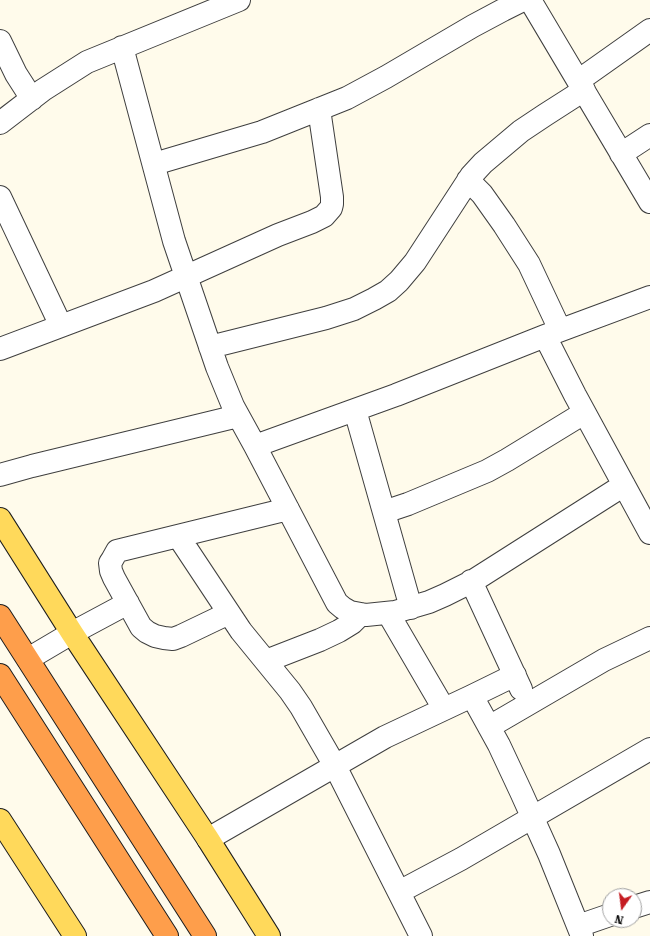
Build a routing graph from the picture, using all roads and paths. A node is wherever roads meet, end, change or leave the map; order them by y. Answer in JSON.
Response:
{"nodes":[{"id":1,"x":239,"y":0,"type":"edge"},
{"id":2,"x":523,"y":0,"type":"edge"},
{"id":3,"x":530,"y":0,"type":"edge"},
{"id":4,"x":650,"y":30,"type":"edge"},
{"id":5,"x":0,"y":41,"type":"edge"},
{"id":6,"x":122,"y":47,"type":"junction"},
{"id":7,"x":581,"y":86,"type":"junction"},
{"id":8,"x":32,"y":99,"type":"junction"},
{"id":9,"x":320,"y":109,"type":"junction"},
{"id":10,"x":0,"y":123,"type":"edge"},
{"id":11,"x":650,"y":135,"type":"edge"},
{"id":12,"x":622,"y":154,"type":"junction"},
{"id":13,"x":154,"y":164,"type":"junction"},
{"id":14,"x":468,"y":180,"type":"junction"},
{"id":15,"x":0,"y":197,"type":"edge"},
{"id":16,"x":650,"y":202,"type":"edge"},
{"id":17,"x":186,"y":276,"type":"junction"},
{"id":18,"x":650,"y":297,"type":"edge"},
{"id":19,"x":61,"y":326,"type":"junction"},
{"id":20,"x":553,"y":333,"type":"junction"},
{"id":21,"x":210,"y":347,"type":"junction"},
{"id":22,"x":0,"y":349,"type":"edge"},
{"id":23,"x":355,"y":410,"type":"junction"},
{"id":24,"x":584,"y":413,"type":"junction"},
{"id":25,"x":238,"y":416,"type":"junction"},
{"id":26,"x":255,"y":446,"type":"junction"},
{"id":27,"x":0,"y":475,"type":"edge"},
{"id":28,"x":624,"y":485,"type":"junction"},
{"id":29,"x":288,"y":509,"type":"junction"},
{"id":30,"x":384,"y":512,"type":"junction"},
{"id":31,"x":0,"y":519,"type":"edge"},
{"id":32,"x":648,"y":525,"type":"edge"},
{"id":33,"x":178,"y":536,"type":"junction"},
{"id":34,"x":471,"y":581,"type":"junction"},
{"id":35,"x":128,"y":603,"type":"junction"},
{"id":36,"x":411,"y":608,"type":"junction"},
{"id":37,"x":229,"y":613,"type":"junction"},
{"id":38,"x":388,"y":613,"type":"junction"},
{"id":39,"x":361,"y":614,"type":"junction"},
{"id":40,"x":0,"y":616,"type":"edge"},
{"id":41,"x":72,"y":633,"type":"junction"},
{"id":42,"x":650,"y":638,"type":"edge"},
{"id":43,"x":28,"y":659,"type":"junction"},
{"id":44,"x":266,"y":661,"type":"junction"},
{"id":45,"x":0,"y":675,"type":"edge"},
{"id":46,"x":515,"y":675,"type":"junction"},
{"id":47,"x":472,"y":696,"type":"junction"},
{"id":48,"x":527,"y":704,"type":"junction"},
{"id":49,"x":444,"y":709,"type":"junction"},
{"id":50,"x":489,"y":727,"type":"junction"},
{"id":51,"x":650,"y":749,"type":"edge"},
{"id":52,"x":335,"y":766,"type":"junction"},
{"id":53,"x":532,"y":818,"type":"junction"},
{"id":54,"x":0,"y":820,"type":"edge"},
{"id":55,"x":208,"y":839,"type":"junction"},
{"id":56,"x":399,"y":892,"type":"junction"},
{"id":57,"x":602,"y":919,"type":"edge"},
{"id":58,"x":580,"y":931,"type":"edge"},
{"id":59,"x":163,"y":935,"type":"edge"},
{"id":60,"x":75,"y":936,"type":"edge"},
{"id":61,"x":205,"y":936,"type":"edge"},
{"id":62,"x":269,"y":936,"type":"edge"},
{"id":63,"x":421,"y":936,"type":"edge"}],
"edges":[{"from":1,"to":6,"type":"street"},
{"from":2,"to":9,"type":"street"},
{"from":3,"to":7,"type":"street"},
{"from":4,"to":7,"type":"street"},
{"from":5,"to":8,"type":"street"},
{"from":6,"to":8,"type":"street"},
{"from":6,"to":13,"type":"street"},
{"from":7,"to":12,"type":"street"},
{"from":7,"to":14,"type":"street"},
{"from":8,"to":10,"type":"street"},
{"from":9,"to":13,"type":"street"},
{"from":9,"to":17,"type":"street"},
{"from":11,"to":12,"type":"street"},
{"from":12,"to":16,"type":"street"},
{"from":13,"to":17,"type":"street"},
{"from":14,"to":20,"type":"street"},
{"from":14,"to":21,"type":"street"},
{"from":15,"to":19,"type":"street"},
{"from":17,"to":19,"type":"street"},
{"from":17,"to":21,"type":"street"},
{"from":18,"to":20,"type":"street"},
{"from":19,"to":22,"type":"street"},
{"from":20,"to":23,"type":"street"},
{"from":20,"to":24,"type":"street"},
{"from":21,"to":25,"type":"street"},
{"from":23,"to":26,"type":"street"},
{"from":23,"to":30,"type":"street"},
{"from":24,"to":28,"type":"street"},
{"from":24,"to":30,"type":"street"},
{"from":25,"to":26,"type":"street"},
{"from":25,"to":27,"type":"street"},
{"from":26,"to":29,"type":"street"},
{"from":28,"to":32,"type":"street"},
{"from":28,"to":34,"type":"street"},
{"from":29,"to":33,"type":"street"},
{"from":29,"to":39,"type":"street"},
{"from":30,"to":36,"type":"street"},
{"from":31,"to":41,"type":"main road"},
{"from":33,"to":35,"type":"street"},
{"from":33,"to":37,"type":"street"},
{"from":34,"to":36,"type":"street"},
{"from":34,"to":46,"type":"street"},
{"from":35,"to":37,"type":"street"},
{"from":35,"to":41,"type":"street"},
{"from":36,"to":38,"type":"street"},
{"from":37,"to":44,"type":"street"},
{"from":38,"to":39,"type":"street"},
{"from":38,"to":49,"type":"street"},
{"from":39,"to":44,"type":"street"},
{"from":40,"to":43,"type":"highway"},
{"from":41,"to":43,"type":"street"},
{"from":41,"to":55,"type":"main road"},
{"from":42,"to":48,"type":"street"},
{"from":43,"to":61,"type":"highway"},
{"from":44,"to":52,"type":"street"},
{"from":45,"to":59,"type":"highway"},
{"from":46,"to":47,"type":"street"},
{"from":46,"to":48,"type":"street"},
{"from":47,"to":49,"type":"street"},
{"from":47,"to":50,"type":"street"},
{"from":48,"to":50,"type":"street"},
{"from":49,"to":52,"type":"street"},
{"from":50,"to":53,"type":"street"},
{"from":51,"to":53,"type":"street"},
{"from":52,"to":55,"type":"street"},
{"from":52,"to":56,"type":"street"},
{"from":53,"to":56,"type":"street"},
{"from":53,"to":58,"type":"street"},
{"from":54,"to":60,"type":"main road"},
{"from":55,"to":62,"type":"main road"},
{"from":56,"to":63,"type":"street"},
{"from":57,"to":58,"type":"street"}]}
